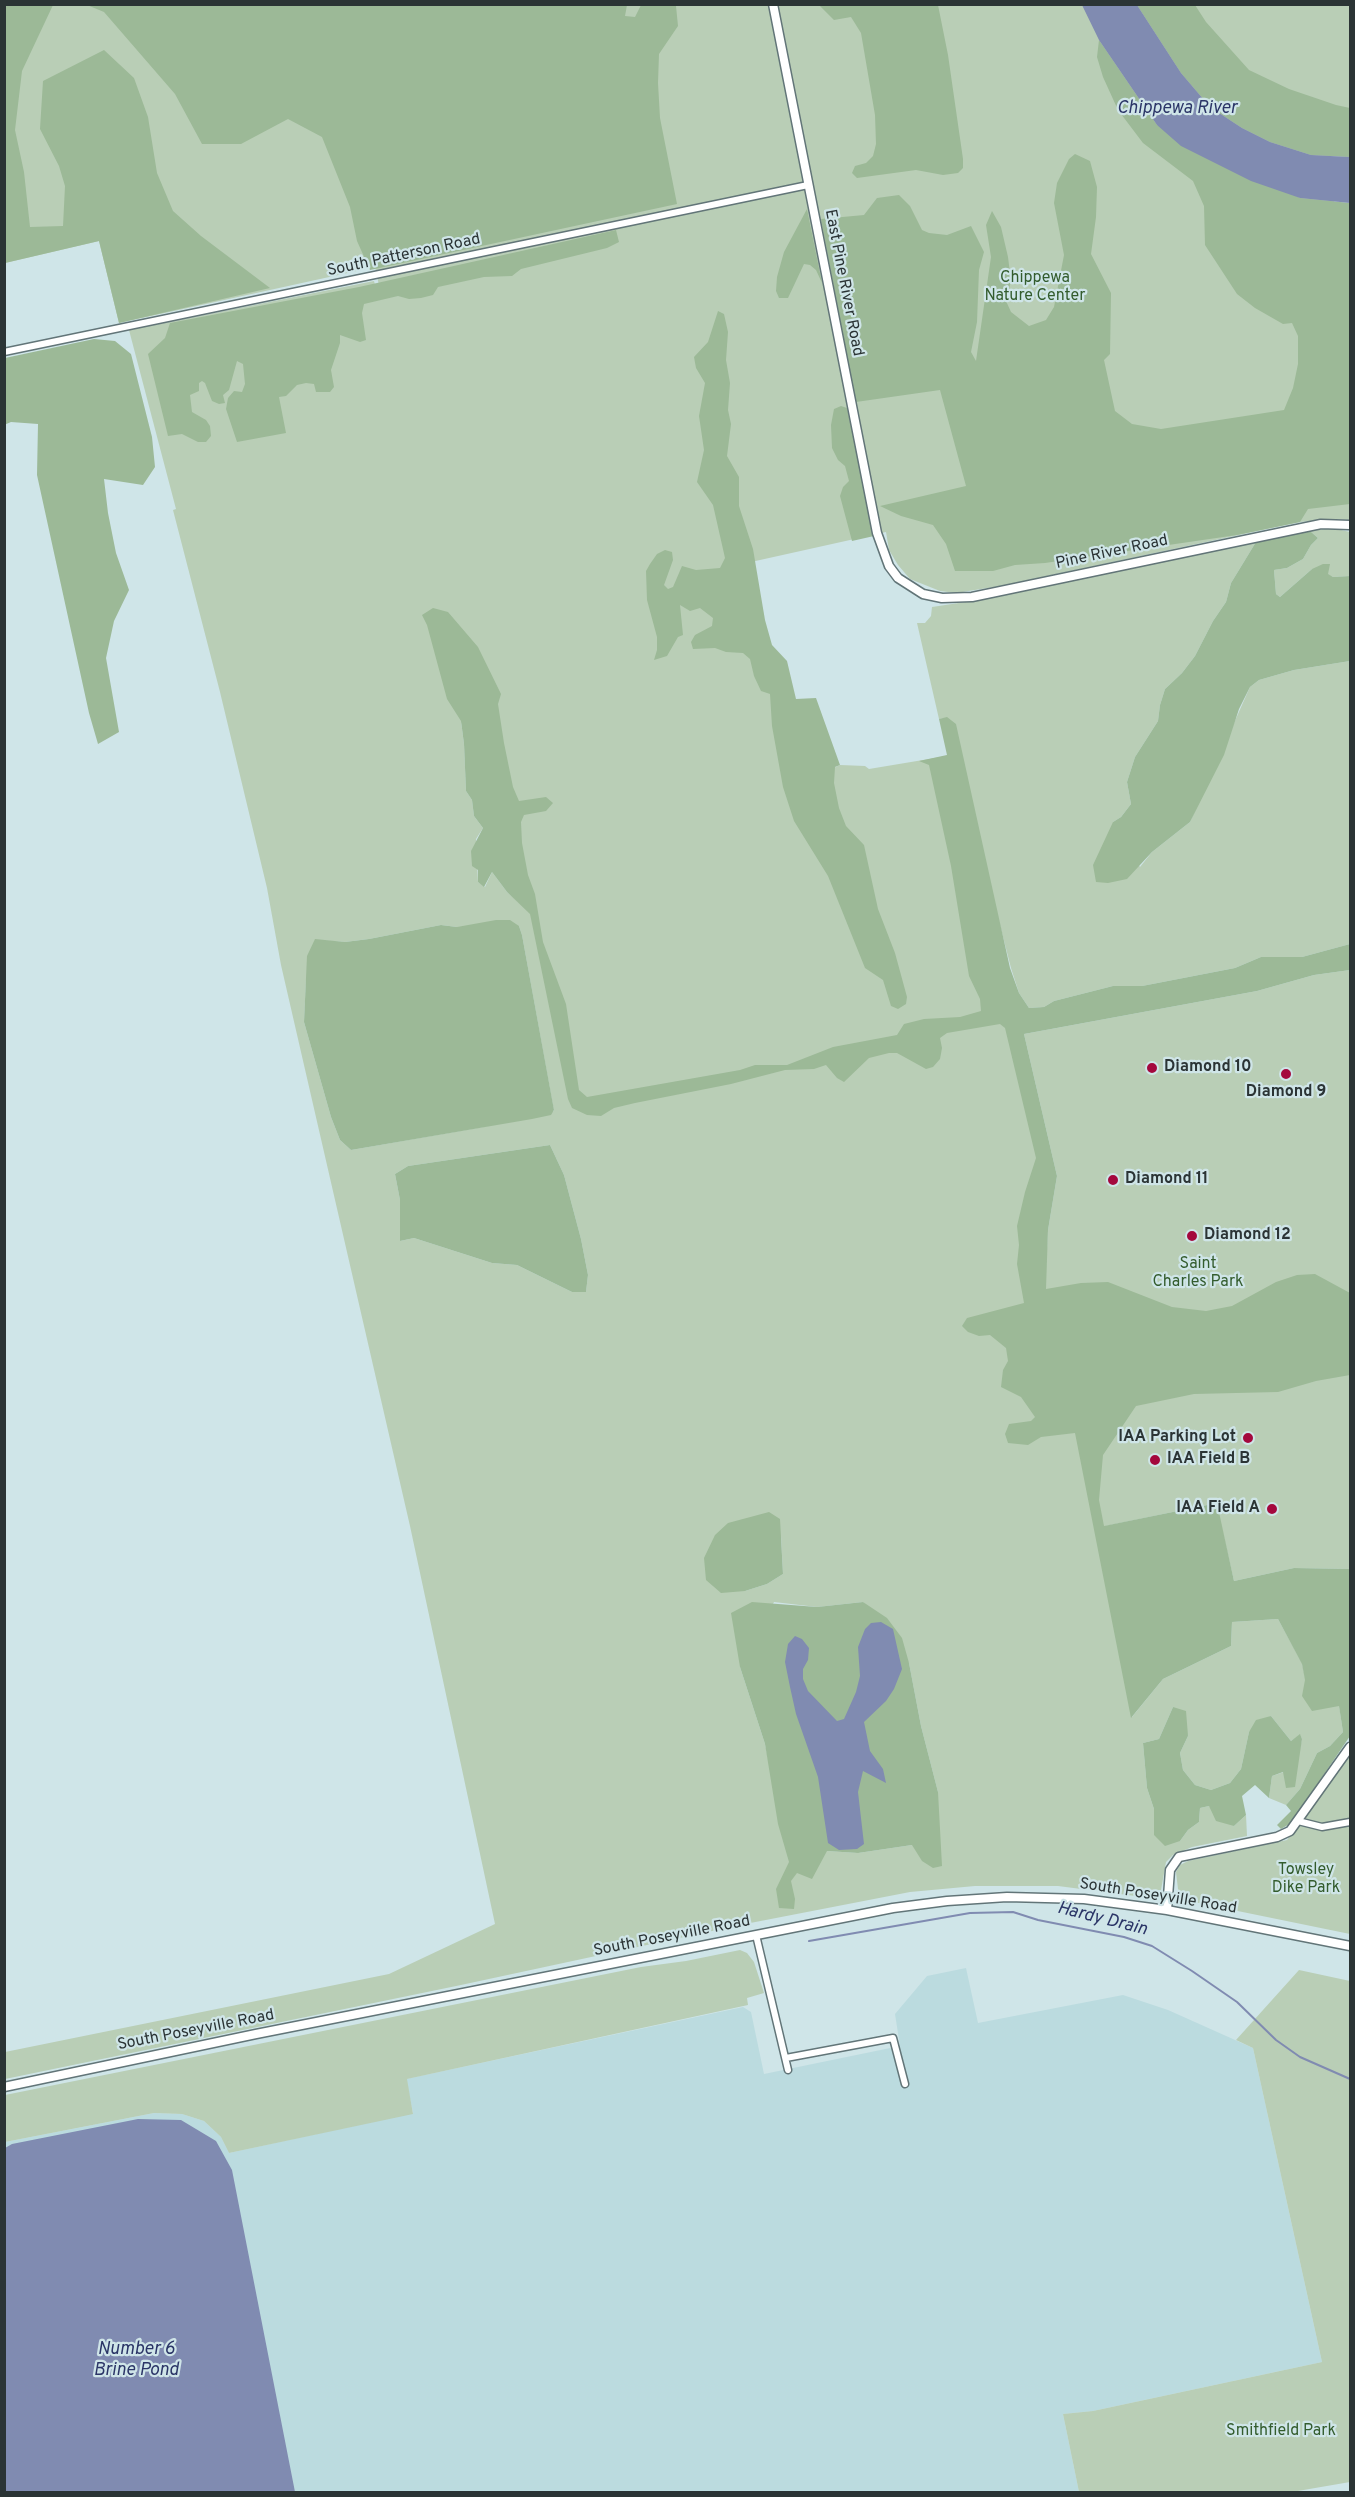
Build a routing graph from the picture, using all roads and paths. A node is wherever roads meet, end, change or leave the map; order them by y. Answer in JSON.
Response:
{"nodes":[{"id":1,"x":773,"y":4,"type":"edge"},
{"id":2,"x":808,"y":185,"type":"junction"},
{"id":3,"x":4,"y":352,"type":"edge"},
{"id":4,"x":1350,"y":525,"type":"edge"},
{"id":5,"x":889,"y":566,"type":"joint"},
{"id":6,"x":1350,"y":1747,"type":"edge"},
{"id":7,"x":1298,"y":1821,"type":"junction"},
{"id":8,"x":1350,"y":1822,"type":"edge"},
{"id":9,"x":1167,"y":1911,"type":"junction"},
{"id":10,"x":756,"y":1935,"type":"junction"},
{"id":11,"x":1350,"y":1946,"type":"edge"},
{"id":12,"x":786,"y":2058,"type":"junction"},
{"id":13,"x":788,"y":2070,"type":"dead end"},
{"id":14,"x":905,"y":2084,"type":"dead end"},
{"id":15,"x":4,"y":2087,"type":"edge"}],
"edges":[{"from":1,"to":2,"type":"main road","name":"East Pine River Road"},
{"from":2,"to":3,"type":"street","name":"South Patterson Road"},
{"from":2,"to":5,"type":"main road","name":"East Pine River Road"},
{"from":4,"to":5,"type":"main road","name":"Pine River Road"},
{"from":6,"to":7,"type":"main road"},
{"from":7,"to":8,"type":"street"},
{"from":7,"to":9,"type":"main road"},
{"from":9,"to":10,"type":"main road","name":"South Poseyville Road"},
{"from":9,"to":11,"type":"main road","name":"South Poseyville Road"},
{"from":10,"to":12,"type":"street"},
{"from":10,"to":15,"type":"main road","name":"South Poseyville Road"},
{"from":12,"to":13,"type":"street"},
{"from":12,"to":14,"type":"street"}]}
